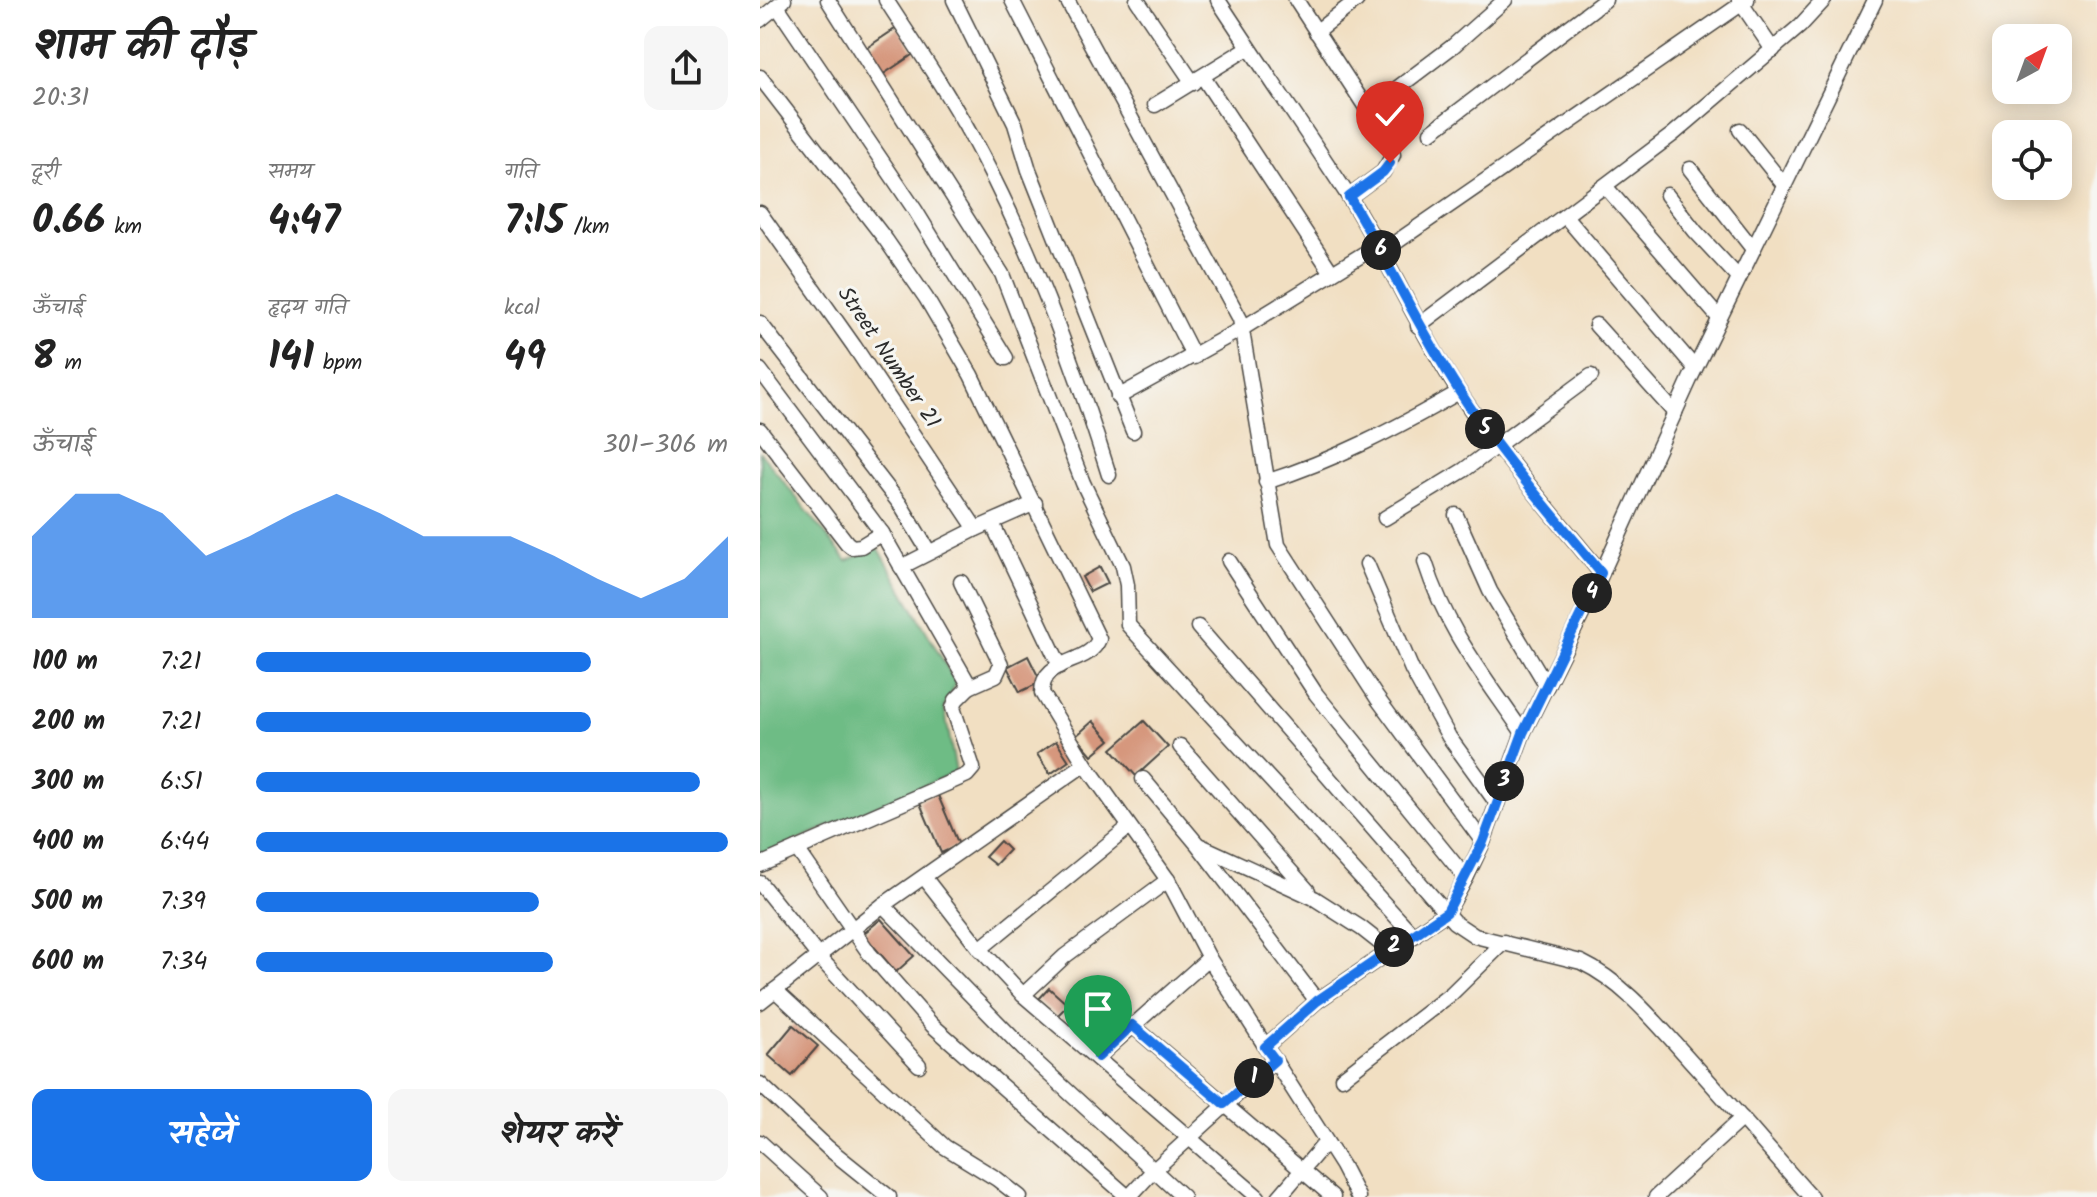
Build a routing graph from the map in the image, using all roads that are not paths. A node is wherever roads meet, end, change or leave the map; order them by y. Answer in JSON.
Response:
{"nodes":[{"id":1,"x":828,"y":0,"type":"edge"},
{"id":2,"x":886,"y":0,"type":"edge"},
{"id":3,"x":954,"y":0,"type":"edge"},
{"id":4,"x":1012,"y":0,"type":"edge"},
{"id":5,"x":1067,"y":0,"type":"edge"},
{"id":6,"x":1137,"y":0,"type":"edge"},
{"id":7,"x":1218,"y":0,"type":"edge"},
{"id":8,"x":1296,"y":0,"type":"edge"},
{"id":9,"x":1357,"y":0,"type":"edge"},
{"id":10,"x":1505,"y":0,"type":"edge"},
{"id":11,"x":1605,"y":0,"type":"edge"},
{"id":12,"x":1824,"y":0,"type":"edge"},
{"id":13,"x":1875,"y":0,"type":"edge"},
{"id":14,"x":1742,"y":1,"type":"edge"},
{"id":15,"x":780,"y":3,"type":"edge"},
{"id":16,"x":760,"y":20,"type":"edge"},
{"id":17,"x":1316,"y":32,"type":"junction"},
{"id":18,"x":1248,"y":48,"type":"junction"},
{"id":19,"x":1773,"y":50,"type":"junction"},
{"id":20,"x":760,"y":77,"type":"edge"},
{"id":21,"x":1198,"y":80,"type":"junction"},
{"id":22,"x":1155,"y":105,"type":"dead end"},
{"id":23,"x":1367,"y":111,"type":"junction"},
{"id":24,"x":1740,"y":130,"type":"dead end"},
{"id":25,"x":1431,"y":132,"type":"dead end"},
{"id":26,"x":1690,"y":169,"type":"dead end"},
{"id":27,"x":1784,"y":185,"type":"junction"},
{"id":28,"x":1605,"y":186,"type":"junction"},
{"id":29,"x":1667,"y":195,"type":"dead end"},
{"id":30,"x":1349,"y":197,"type":"junction"},
{"id":31,"x":760,"y":213,"type":"edge"},
{"id":32,"x":1565,"y":216,"type":"junction"},
{"id":33,"x":1380,"y":248,"type":"junction"},
{"id":34,"x":1753,"y":249,"type":"junction"},
{"id":35,"x":1332,"y":273,"type":"junction"},
{"id":36,"x":1739,"y":278,"type":"junction"},
{"id":37,"x":1719,"y":318,"type":"junction"},
{"id":38,"x":760,"y":323,"type":"edge"},
{"id":39,"x":1596,"y":325,"type":"dead end"},
{"id":40,"x":1418,"y":326,"type":"junction"},
{"id":41,"x":1243,"y":328,"type":"junction"},
{"id":42,"x":1194,"y":357,"type":"junction"},
{"id":43,"x":1006,"y":358,"type":"dead end"},
{"id":44,"x":1695,"y":368,"type":"junction"},
{"id":45,"x":760,"y":370,"type":"edge"},
{"id":46,"x":1591,"y":376,"type":"dead end"},
{"id":47,"x":1459,"y":392,"type":"junction"},
{"id":48,"x":1118,"y":397,"type":"junction"},
{"id":49,"x":1675,"y":413,"type":"junction"},
{"id":50,"x":760,"y":430,"type":"edge"},
{"id":51,"x":1133,"y":431,"type":"dead end"},
{"id":52,"x":1497,"y":447,"type":"junction"},
{"id":53,"x":1109,"y":475,"type":"dead end"},
{"id":54,"x":1266,"y":482,"type":"junction"},
{"id":55,"x":1035,"y":503,"type":"junction"},
{"id":56,"x":1456,"y":515,"type":"dead end"},
{"id":57,"x":1385,"y":518,"type":"dead end"},
{"id":58,"x":992,"y":523,"type":"junction"},
{"id":59,"x":976,"y":529,"type":"junction"},
{"id":60,"x":882,"y":533,"type":"junction"},
{"id":61,"x":929,"y":552,"type":"junction"},
{"id":62,"x":1229,"y":561,"type":"dead end"},
{"id":63,"x":1425,"y":562,"type":"dead end"},
{"id":64,"x":1367,"y":564,"type":"dead end"},
{"id":65,"x":901,"y":567,"type":"junction"},
{"id":66,"x":1601,"y":573,"type":"junction"},
{"id":67,"x":961,"y":582,"type":"dead end"},
{"id":68,"x":1198,"y":627,"type":"dead end"},
{"id":69,"x":1060,"y":666,"type":"junction"},
{"id":70,"x":1547,"y":686,"type":"junction"},
{"id":71,"x":969,"y":687,"type":"junction"},
{"id":72,"x":1523,"y":733,"type":"junction"},
{"id":73,"x":1180,"y":746,"type":"dead end"},
{"id":74,"x":1085,"y":764,"type":"junction"},
{"id":75,"x":1143,"y":779,"type":"dead end"},
{"id":76,"x":1496,"y":802,"type":"junction"},
{"id":77,"x":1129,"y":827,"type":"junction"},
{"id":78,"x":1483,"y":842,"type":"junction"},
{"id":79,"x":1198,"y":845,"type":"junction"},
{"id":80,"x":797,"y":849,"type":"junction"},
{"id":81,"x":760,"y":865,"type":"edge"},
{"id":82,"x":924,"y":877,"type":"junction"},
{"id":83,"x":1466,"y":878,"type":"junction"},
{"id":84,"x":1168,"y":880,"type":"junction"},
{"id":85,"x":760,"y":883,"type":"edge"},
{"id":86,"x":1314,"y":898,"type":"junction"},
{"id":87,"x":883,"y":905,"type":"junction"},
{"id":88,"x":1447,"y":912,"type":"junction"},
{"id":89,"x":854,"y":928,"type":"junction"},
{"id":90,"x":1414,"y":936,"type":"junction"},
{"id":91,"x":1504,"y":942,"type":"junction"},
{"id":92,"x":980,"y":949,"type":"junction"},
{"id":93,"x":1389,"y":950,"type":"junction"},
{"id":94,"x":819,"y":957,"type":"junction"},
{"id":95,"x":1209,"y":958,"type":"junction"},
{"id":96,"x":1023,"y":995,"type":"junction"},
{"id":97,"x":765,"y":996,"type":"edge"},
{"id":98,"x":1317,"y":1001,"type":"junction"},
{"id":99,"x":1132,"y":1025,"type":"junction"},
{"id":100,"x":1265,"y":1047,"type":"junction"},
{"id":101,"x":1098,"y":1057,"type":"junction"},
{"id":102,"x":1275,"y":1060,"type":"junction"},
{"id":103,"x":919,"y":1065,"type":"dead end"},
{"id":104,"x":1342,"y":1078,"type":"dead end"},
{"id":105,"x":760,"y":1084,"type":"edge"},
{"id":106,"x":1224,"y":1104,"type":"junction"},
{"id":107,"x":1742,"y":1118,"type":"junction"},
{"id":108,"x":1188,"y":1138,"type":"junction"},
{"id":109,"x":760,"y":1142,"type":"edge"},
{"id":110,"x":1326,"y":1142,"type":"junction"},
{"id":111,"x":1153,"y":1171,"type":"junction"},
{"id":112,"x":1301,"y":1171,"type":"junction"},
{"id":113,"x":821,"y":1197,"type":"edge"},
{"id":114,"x":889,"y":1197,"type":"edge"},
{"id":115,"x":1020,"y":1197,"type":"edge"},
{"id":116,"x":1129,"y":1197,"type":"edge"},
{"id":117,"x":1183,"y":1197,"type":"edge"},
{"id":118,"x":1258,"y":1197,"type":"edge"},
{"id":119,"x":1279,"y":1197,"type":"edge"},
{"id":120,"x":1333,"y":1197,"type":"edge"},
{"id":121,"x":1358,"y":1197,"type":"edge"},
{"id":122,"x":1656,"y":1197,"type":"edge"},
{"id":123,"x":1811,"y":1197,"type":"edge"}],
"edges":[{"from":1,"to":90,"type":"street"},
{"from":2,"to":53,"type":"street"},
{"from":3,"to":48,"type":"street"},
{"from":4,"to":42,"type":"street"},
{"from":5,"to":41,"type":"street"},
{"from":6,"to":21,"type":"street"},
{"from":7,"to":18,"type":"street"},
{"from":8,"to":17,"type":"street"},
{"from":9,"to":17,"type":"street"},
{"from":10,"to":23,"type":"street"},
{"from":11,"to":25,"type":"street"},
{"from":12,"to":19,"type":"street"},
{"from":13,"to":27,"type":"street"},
{"from":14,"to":19,"type":"street"},
{"from":14,"to":33,"type":"street"},
{"from":15,"to":16,"type":"street"},
{"from":15,"to":43,"type":"street"},
{"from":17,"to":23,"type":"street"},
{"from":18,"to":21,"type":"street"},
{"from":18,"to":30,"type":"street"},
{"from":19,"to":28,"type":"street"},
{"from":20,"to":55,"type":"street"},
{"from":21,"to":22,"type":"street"},
{"from":21,"to":35,"type":"street"},
{"from":23,"to":30,"type":"street"},
{"from":24,"to":27,"type":"street"},
{"from":26,"to":34,"type":"street"},
{"from":27,"to":34,"type":"street"},
{"from":28,"to":32,"type":"street"},
{"from":28,"to":37,"type":"street"},
{"from":29,"to":36,"type":"street"},
{"from":30,"to":33,"type":"street"},
{"from":31,"to":59,"type":"street","name":"Street Number 21"},
{"from":32,"to":40,"type":"street"},
{"from":32,"to":44,"type":"street"},
{"from":33,"to":35,"type":"street"},
{"from":33,"to":40,"type":"street"},
{"from":34,"to":36,"type":"street"},
{"from":35,"to":41,"type":"street"},
{"from":36,"to":37,"type":"street"},
{"from":37,"to":44,"type":"street"},
{"from":38,"to":61,"type":"street"},
{"from":39,"to":49,"type":"street"},
{"from":40,"to":47,"type":"street"},
{"from":41,"to":42,"type":"street"},
{"from":41,"to":54,"type":"street"},
{"from":42,"to":48,"type":"street"},
{"from":44,"to":49,"type":"street"},
{"from":45,"to":60,"type":"street"},
{"from":46,"to":52,"type":"street"},
{"from":47,"to":52,"type":"street"},
{"from":47,"to":54,"type":"street"},
{"from":48,"to":51,"type":"street"},
{"from":49,"to":66,"type":"street"},
{"from":50,"to":60,"type":"street"},
{"from":52,"to":57,"type":"street"},
{"from":52,"to":66,"type":"street"},
{"from":54,"to":78,"type":"street"},
{"from":55,"to":58,"type":"street"},
{"from":55,"to":69,"type":"street"},
{"from":56,"to":70,"type":"street"},
{"from":58,"to":59,"type":"street"},
{"from":58,"to":69,"type":"street"},
{"from":59,"to":61,"type":"street"},
{"from":60,"to":65,"type":"street"},
{"from":61,"to":65,"type":"street"},
{"from":62,"to":83,"type":"street"},
{"from":63,"to":72,"type":"street"},
{"from":64,"to":76,"type":"street"},
{"from":65,"to":71,"type":"street"},
{"from":66,"to":70,"type":"street"},
{"from":67,"to":71,"type":"street"},
{"from":68,"to":88,"type":"street"},
{"from":69,"to":74,"type":"street"},
{"from":70,"to":72,"type":"street"},
{"from":71,"to":80,"type":"street"},
{"from":72,"to":76,"type":"street"},
{"from":73,"to":86,"type":"street"},
{"from":74,"to":77,"type":"street"},
{"from":74,"to":82,"type":"street"},
{"from":75,"to":79,"type":"street"},
{"from":76,"to":78,"type":"street"},
{"from":77,"to":84,"type":"street"},
{"from":77,"to":92,"type":"street"},
{"from":78,"to":83,"type":"street"},
{"from":79,"to":86,"type":"street"},
{"from":79,"to":98,"type":"street"},
{"from":80,"to":81,"type":"street"},
{"from":80,"to":89,"type":"street"},
{"from":82,"to":87,"type":"street"},
{"from":82,"to":92,"type":"street"},
{"from":83,"to":88,"type":"street"},
{"from":84,"to":95,"type":"street"},
{"from":84,"to":96,"type":"street"},
{"from":85,"to":94,"type":"street"},
{"from":86,"to":93,"type":"street"},
{"from":87,"to":89,"type":"street"},
{"from":87,"to":111,"type":"street"},
{"from":88,"to":90,"type":"street"},
{"from":88,"to":91,"type":"street"},
{"from":89,"to":94,"type":"street"},
{"from":89,"to":116,"type":"street"},
{"from":90,"to":93,"type":"street"},
{"from":91,"to":104,"type":"street"},
{"from":91,"to":107,"type":"street"},
{"from":92,"to":96,"type":"street"},
{"from":93,"to":98,"type":"street"},
{"from":94,"to":97,"type":"street"},
{"from":94,"to":103,"type":"street"},
{"from":95,"to":99,"type":"street"},
{"from":95,"to":100,"type":"street"},
{"from":96,"to":101,"type":"street"},
{"from":97,"to":115,"type":"street"},
{"from":98,"to":100,"type":"street"},
{"from":99,"to":101,"type":"street"},
{"from":99,"to":106,"type":"street"},
{"from":100,"to":102,"type":"street"},
{"from":101,"to":108,"type":"street"},
{"from":102,"to":106,"type":"street"},
{"from":102,"to":110,"type":"street"},
{"from":105,"to":114,"type":"street"},
{"from":106,"to":108,"type":"street"},
{"from":106,"to":112,"type":"street"},
{"from":107,"to":122,"type":"street"},
{"from":107,"to":123,"type":"street"},
{"from":108,"to":111,"type":"street"},
{"from":108,"to":118,"type":"street"},
{"from":109,"to":113,"type":"street"},
{"from":110,"to":112,"type":"street"},
{"from":110,"to":121,"type":"street"},
{"from":111,"to":116,"type":"street"},
{"from":111,"to":117,"type":"street"},
{"from":112,"to":119,"type":"street"},
{"from":112,"to":120,"type":"street"}]}
